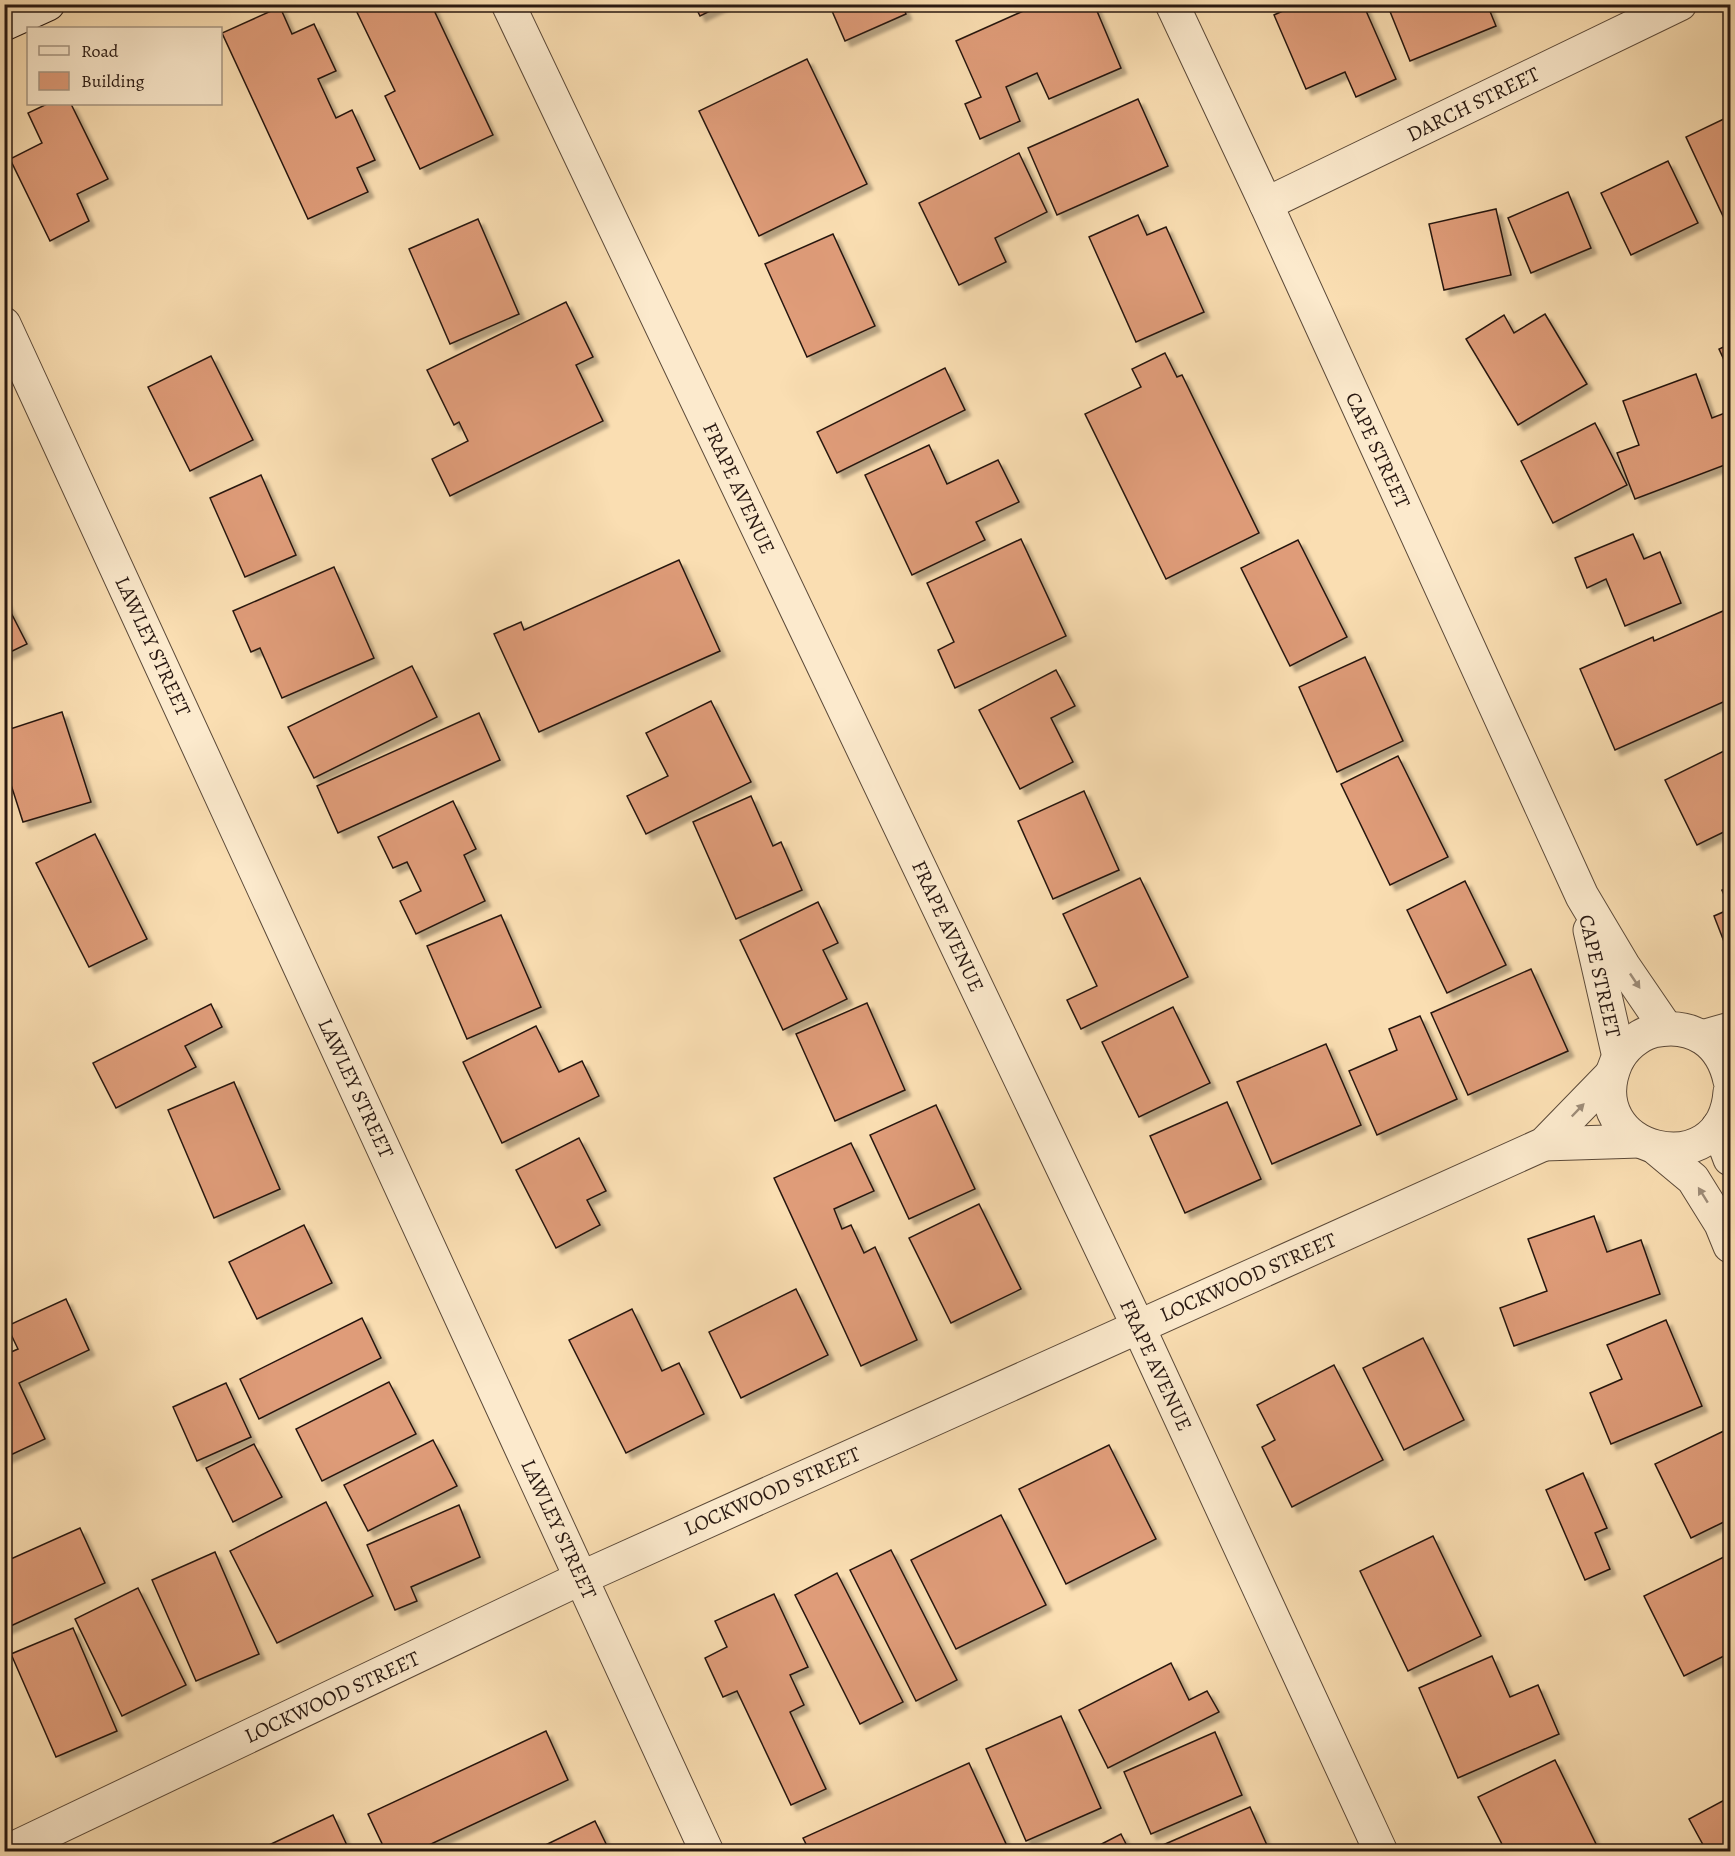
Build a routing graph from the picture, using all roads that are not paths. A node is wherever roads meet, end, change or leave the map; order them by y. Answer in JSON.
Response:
{"nodes":[{"id":1,"x":48,"y":4,"type":"edge"},
{"id":2,"x":508,"y":4,"type":"edge"},
{"id":3,"x":1172,"y":4,"type":"edge"},
{"id":4,"x":1680,"y":4,"type":"edge"},
{"id":5,"x":4,"y":24,"type":"edge"},
{"id":6,"x":1266,"y":204,"type":"junction"},
{"id":7,"x":4,"y":324,"type":"edge"},
{"id":8,"x":1582,"y":896,"type":"junction"},
{"id":9,"x":1666,"y":1028,"type":"junction"},
{"id":10,"x":1717,"y":1033,"type":"edge"},
{"id":11,"x":1615,"y":1066,"type":"junction"},
{"id":12,"x":1731,"y":1081,"type":"edge"},
{"id":13,"x":1731,"y":1092,"type":"edge"},
{"id":14,"x":1718,"y":1127,"type":"junction"},
{"id":15,"x":1544,"y":1144,"type":"junction"},
{"id":16,"x":1648,"y":1145,"type":"junction"},
{"id":17,"x":1731,"y":1159,"type":"edge"},
{"id":18,"x":1731,"y":1246,"type":"edge"},
{"id":19,"x":1138,"y":1326,"type":"junction"},
{"id":20,"x":581,"y":1578,"type":"junction"},
{"id":21,"x":7,"y":1848,"type":"edge"},
{"id":22,"x":707,"y":1851,"type":"edge"},
{"id":23,"x":1381,"y":1851,"type":"edge"}],
"edges":[{"from":1,"to":5,"type":"street"},
{"from":2,"to":19,"type":"street","name":"FRAPE AVENUE"},
{"from":3,"to":6,"type":"street","name":"CAPE STREET"},
{"from":4,"to":6,"type":"street","name":"DARCH STREET"},
{"from":6,"to":8,"type":"street","name":"CAPE STREET"},
{"from":7,"to":20,"type":"street","name":"LAWLEY STREET"},
{"from":8,"to":9,"type":"street","name":"CAPE STREET","one_way":true},
{"from":8,"to":11,"type":"street","name":"CAPE STREET"},
{"from":9,"to":10,"type":"street"},
{"from":9,"to":11,"type":"street","name":"LOCKWOOD STREET"},
{"from":10,"to":12,"type":"street"},
{"from":15,"to":11,"type":"street","name":"LOCKWOOD STREET","one_way":true},
{"from":11,"to":16,"type":"street","name":"CAPE STREET"},
{"from":13,"to":14,"type":"street"},
{"from":14,"to":16,"type":"street","name":"LOCKWOOD STREET"},
{"from":14,"to":17,"type":"street"},
{"from":15,"to":16,"type":"street","name":"LOCKWOOD STREET"},
{"from":15,"to":19,"type":"street","name":"LOCKWOOD STREET"},
{"from":18,"to":16,"type":"street","one_way":true},
{"from":19,"to":20,"type":"street","name":"LOCKWOOD STREET"},
{"from":19,"to":23,"type":"street","name":"FRAPE AVENUE"},
{"from":20,"to":21,"type":"street","name":"LOCKWOOD STREET"},
{"from":20,"to":22,"type":"street","name":"LAWLEY STREET"}]}
